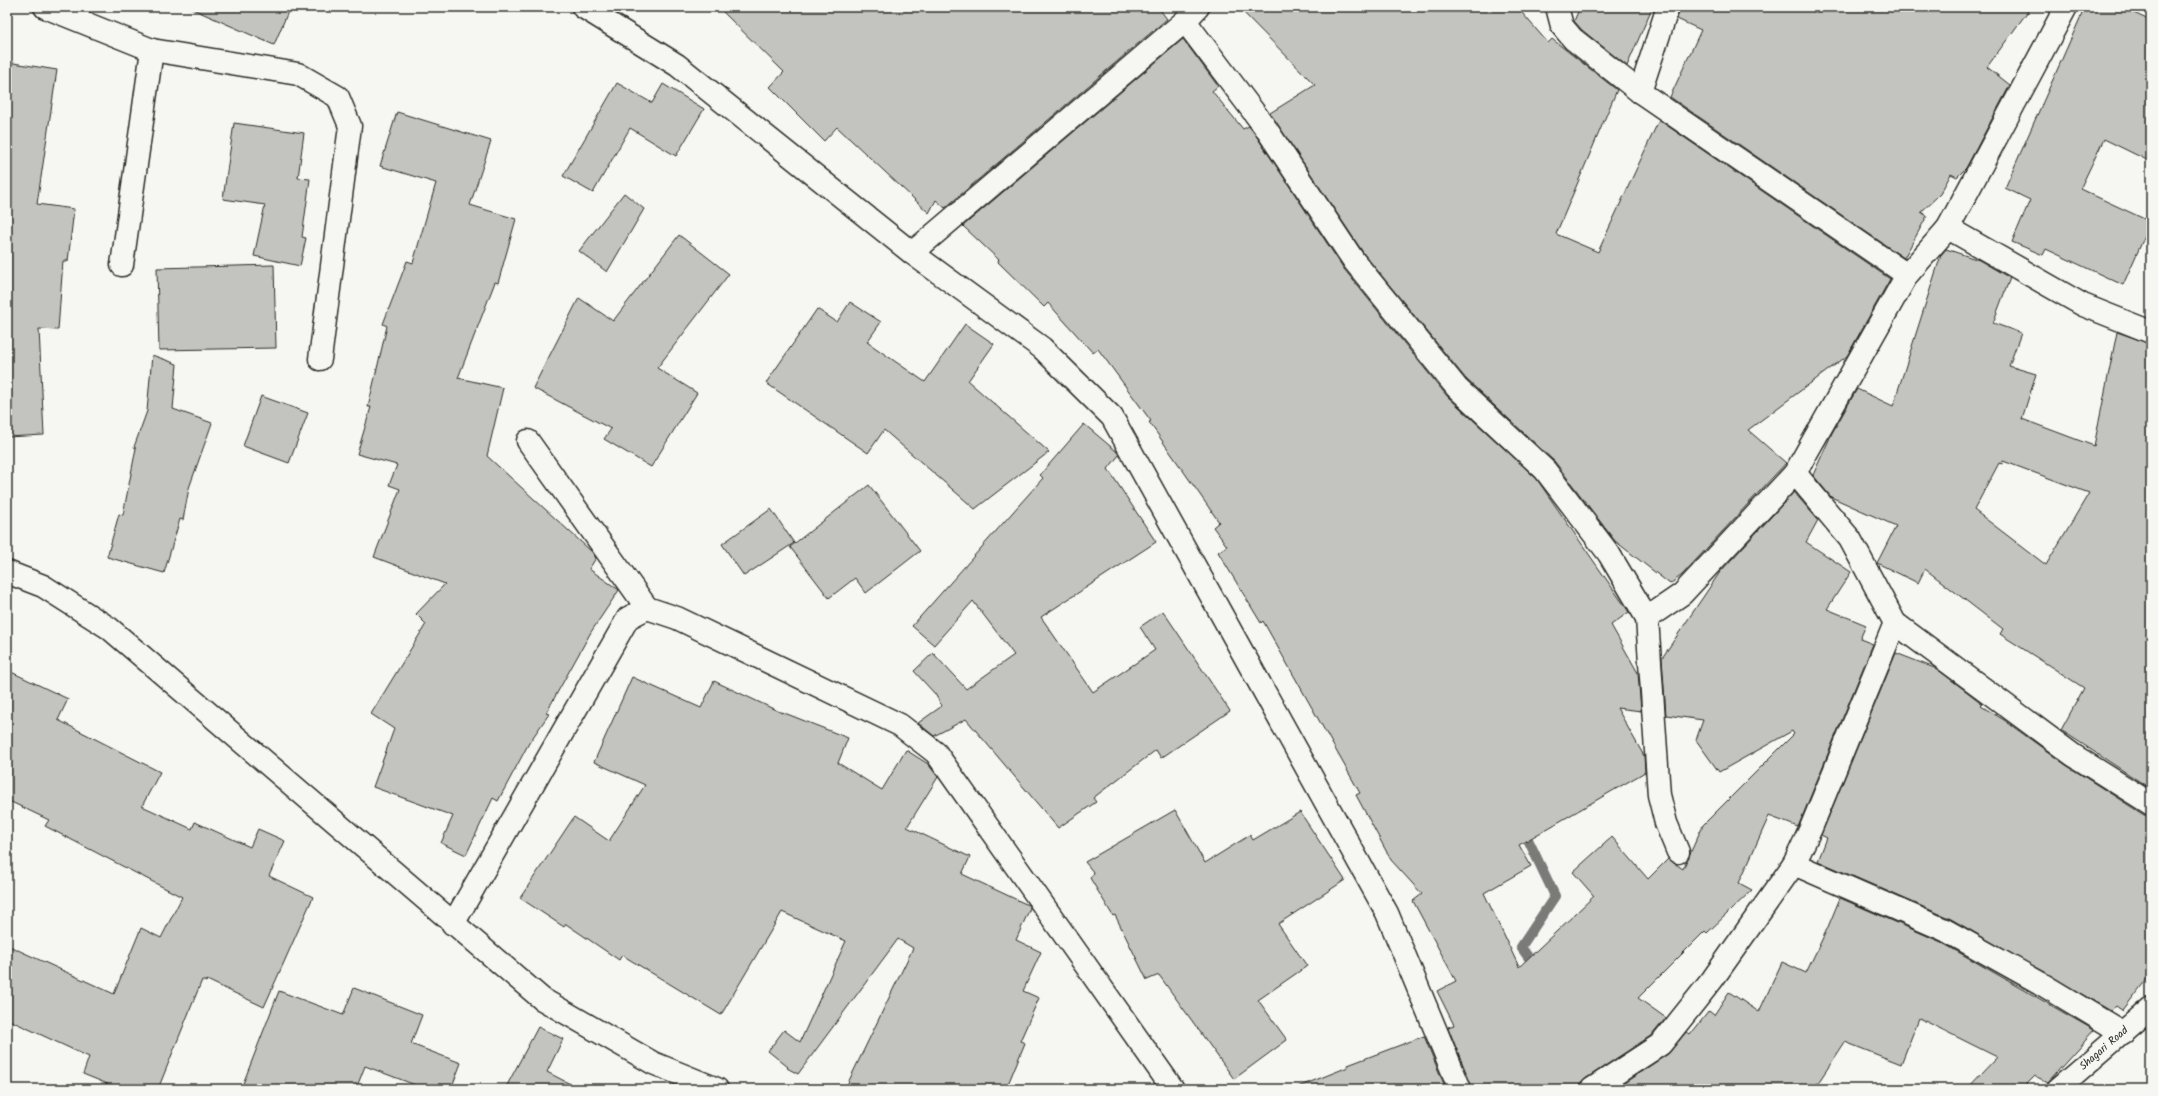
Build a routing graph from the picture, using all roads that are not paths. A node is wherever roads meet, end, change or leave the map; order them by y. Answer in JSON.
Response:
{"nodes":[{"id":1,"x":45,"y":7,"type":"edge"},
{"id":2,"x":583,"y":7,"type":"edge"},
{"id":3,"x":1557,"y":7,"type":"edge"},
{"id":4,"x":1668,"y":7,"type":"edge"},
{"id":5,"x":2066,"y":7,"type":"edge"},
{"id":6,"x":1192,"y":14,"type":"edge"},
{"id":7,"x":152,"y":50,"type":"junction"},
{"id":8,"x":1640,"y":92,"type":"junction"},
{"id":9,"x":1948,"y":228,"type":"junction"},
{"id":10,"x":912,"y":253,"type":"junction"},
{"id":11,"x":122,"y":265,"type":"dead end"},
{"id":12,"x":1907,"y":275,"type":"junction"},
{"id":13,"x":2151,"y":332,"type":"edge"},
{"id":14,"x":320,"y":358,"type":"dead end"},
{"id":15,"x":528,"y":441,"type":"dead end"},
{"id":16,"x":1795,"y":473,"type":"junction"},
{"id":17,"x":7,"y":572,"type":"edge"},
{"id":18,"x":646,"y":608,"type":"junction"},
{"id":19,"x":1647,"y":618,"type":"junction"},
{"id":20,"x":1895,"y":623,"type":"junction"},
{"id":21,"x":2151,"y":804,"type":"edge"},
{"id":22,"x":1678,"y":852,"type":"dead end"},
{"id":23,"x":1794,"y":864,"type":"junction"},
{"id":24,"x":453,"y":924,"type":"junction"},
{"id":25,"x":2151,"y":1008,"type":"edge"},
{"id":26,"x":2123,"y":1032,"type":"junction"},
{"id":27,"x":717,"y":1089,"type":"edge"},
{"id":28,"x":1173,"y":1089,"type":"edge"},
{"id":29,"x":1460,"y":1089,"type":"edge"},
{"id":30,"x":1592,"y":1089,"type":"edge"},
{"id":31,"x":2057,"y":1089,"type":"edge"}],
"edges":[{"from":1,"to":7,"type":"street"},
{"from":2,"to":10,"type":"street"},
{"from":3,"to":8,"type":"street"},
{"from":4,"to":8,"type":"street"},
{"from":5,"to":9,"type":"street"},
{"from":6,"to":10,"type":"street"},
{"from":6,"to":19,"type":"street"},
{"from":7,"to":11,"type":"street"},
{"from":7,"to":14,"type":"street"},
{"from":8,"to":12,"type":"street"},
{"from":9,"to":12,"type":"street"},
{"from":9,"to":13,"type":"street"},
{"from":10,"to":29,"type":"street"},
{"from":12,"to":16,"type":"street"},
{"from":15,"to":18,"type":"street"},
{"from":16,"to":19,"type":"street"},
{"from":16,"to":20,"type":"street"},
{"from":17,"to":24,"type":"street"},
{"from":18,"to":24,"type":"street"},
{"from":18,"to":28,"type":"street"},
{"from":19,"to":22,"type":"street"},
{"from":20,"to":21,"type":"street"},
{"from":20,"to":23,"type":"street"},
{"from":23,"to":26,"type":"street"},
{"from":23,"to":30,"type":"street"},
{"from":24,"to":27,"type":"street"},
{"from":25,"to":26,"type":"street","name":"Shagari Road"},
{"from":26,"to":31,"type":"street","name":"Shagari Road"}]}
